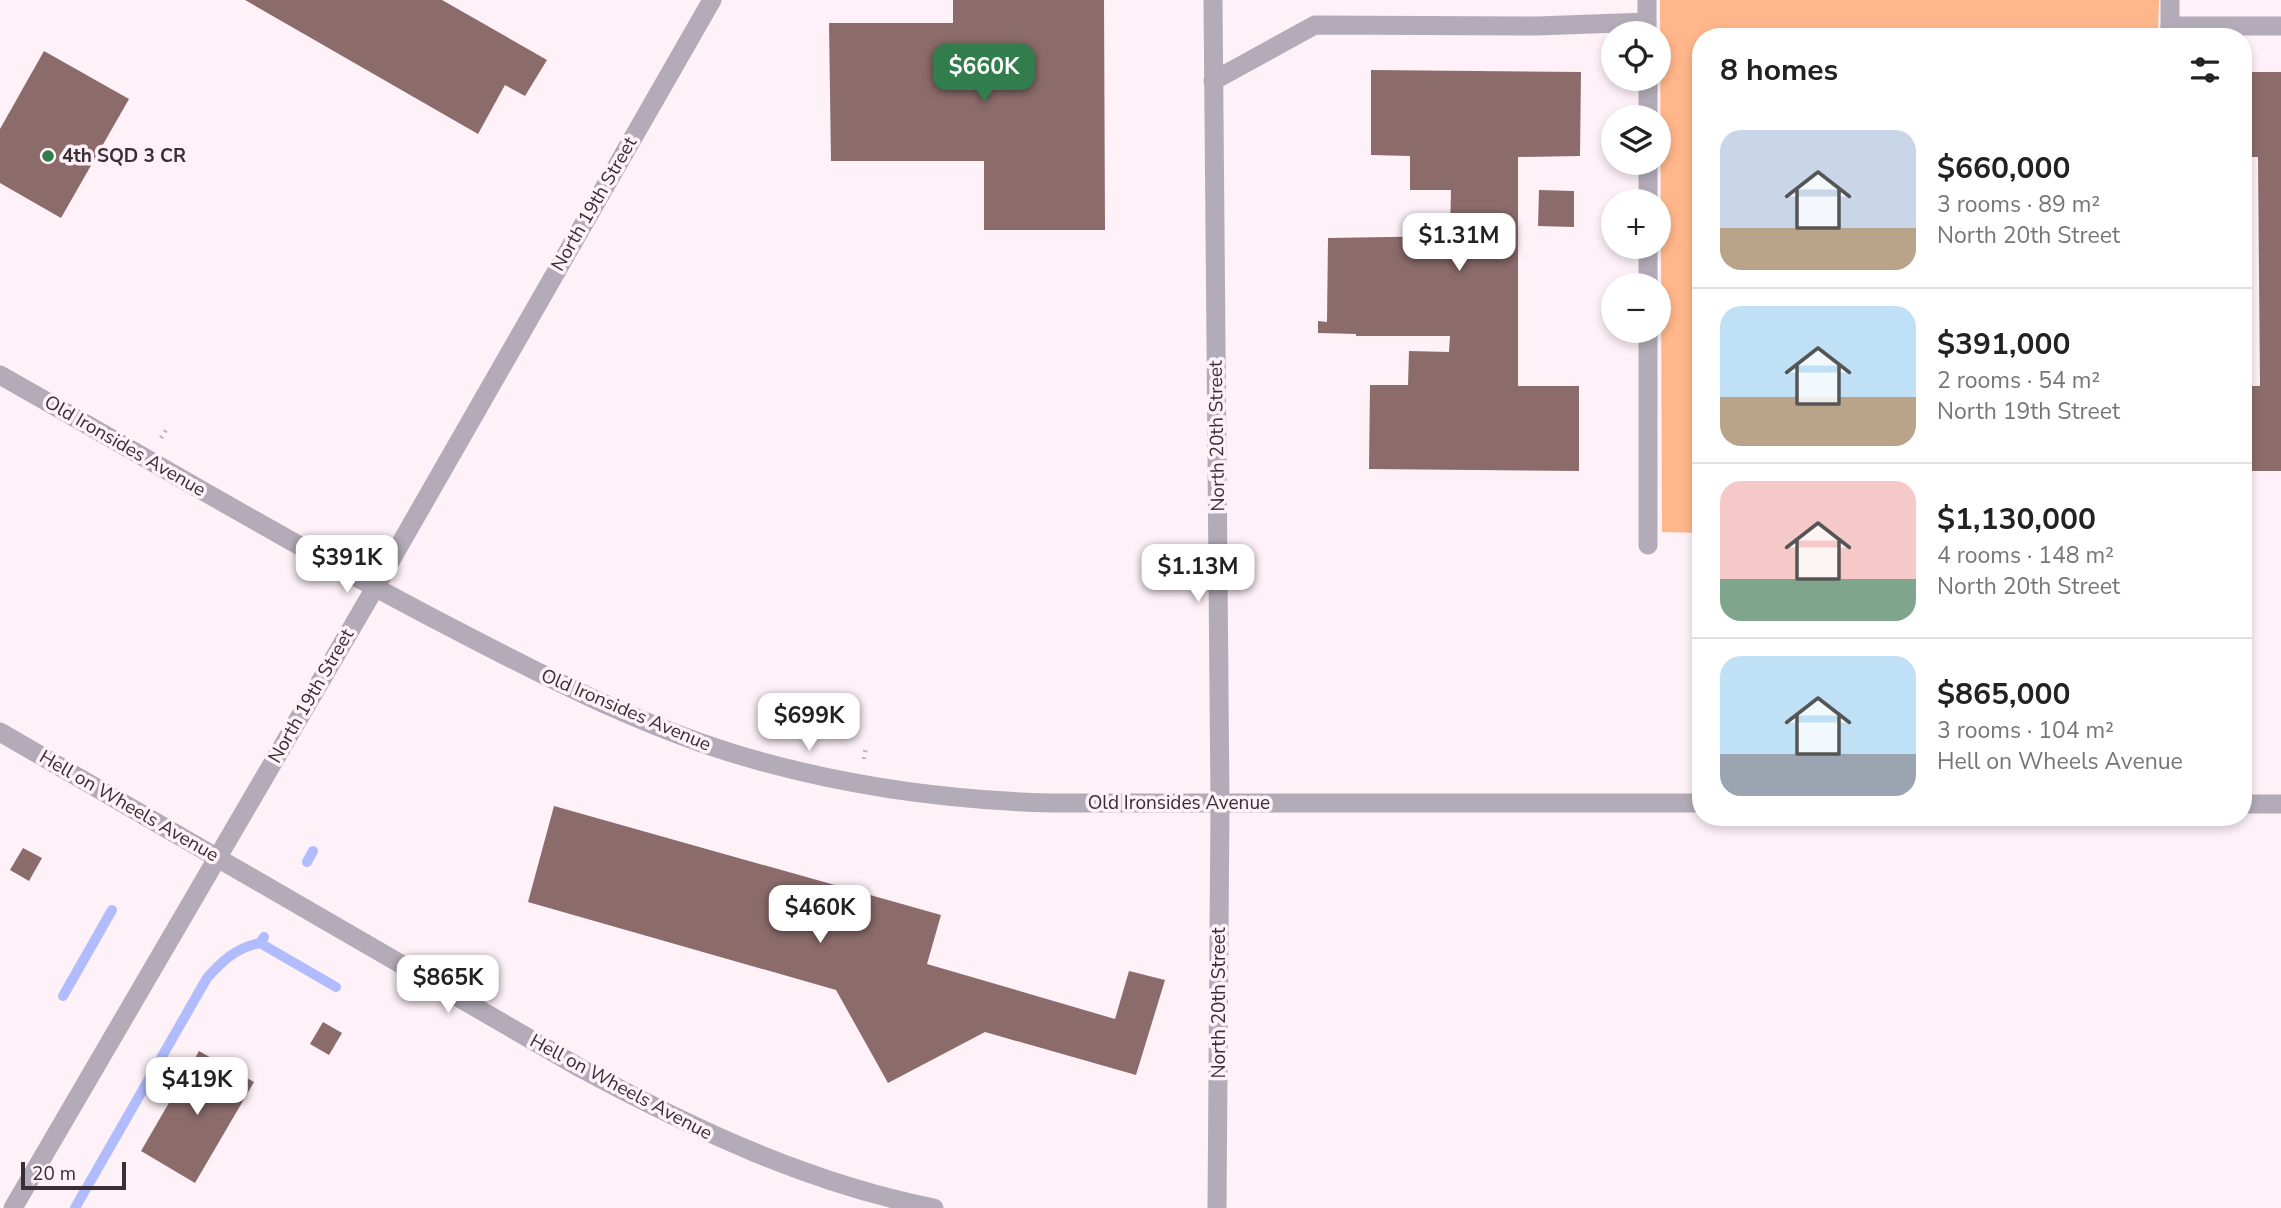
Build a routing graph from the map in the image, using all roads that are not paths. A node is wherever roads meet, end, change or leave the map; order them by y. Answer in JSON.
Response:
{"nodes":[{"id":1,"x":712,"y":0,"type":"edge"},
{"id":2,"x":1213,"y":0,"type":"edge"},
{"id":3,"x":1647,"y":0,"type":"edge"},
{"id":4,"x":2170,"y":0,"type":"edge"},
{"id":5,"x":1647,"y":21,"type":"edge"},
{"id":6,"x":2281,"y":26,"type":"edge"},
{"id":7,"x":1601,"y":27,"type":"edge"},
{"id":8,"x":2170,"y":28,"type":"edge"},
{"id":9,"x":2237,"y":28,"type":"edge"},
{"id":10,"x":1213,"y":81,"type":"junction"},
{"id":11,"x":1648,"y":343,"type":"edge"},
{"id":12,"x":0,"y":375,"type":"edge"},
{"id":13,"x":1648,"y":545,"type":"dead end"},
{"id":14,"x":374,"y":587,"type":"junction"},
{"id":15,"x":0,"y":732,"type":"edge"},
{"id":16,"x":1220,"y":803,"type":"junction"},
{"id":17,"x":1692,"y":803,"type":"edge"},
{"id":18,"x":2252,"y":804,"type":"edge"},
{"id":19,"x":2281,"y":804,"type":"edge"},
{"id":20,"x":217,"y":857,"type":"junction"},
{"id":21,"x":13,"y":1208,"type":"edge"},
{"id":22,"x":934,"y":1208,"type":"edge"},
{"id":23,"x":1217,"y":1208,"type":"edge"}],
"edges":[{"from":1,"to":14,"type":"street","name":"North 19th Street"},
{"from":2,"to":10,"type":"street","name":"North 20th Street"},
{"from":3,"to":5,"type":"street"},
{"from":4,"to":8,"type":"street"},
{"from":6,"to":9,"type":"street"},
{"from":7,"to":10,"type":"street"},
{"from":10,"to":16,"type":"street","name":"North 20th Street"},
{"from":11,"to":13,"type":"street"},
{"from":12,"to":14,"type":"street","name":"Old Ironsides Avenue"},
{"from":14,"to":16,"type":"street","name":"Old Ironsides Avenue"},
{"from":14,"to":20,"type":"street","name":"North 19th Street"},
{"from":15,"to":20,"type":"street","name":"Hell on Wheels Avenue"},
{"from":16,"to":17,"type":"street","name":"Old Ironsides Avenue"},
{"from":16,"to":23,"type":"street","name":"North 20th Street"},
{"from":18,"to":19,"type":"street"},
{"from":20,"to":21,"type":"street","name":"North 19th Street"},
{"from":20,"to":22,"type":"street","name":"Hell on Wheels Avenue"}]}
